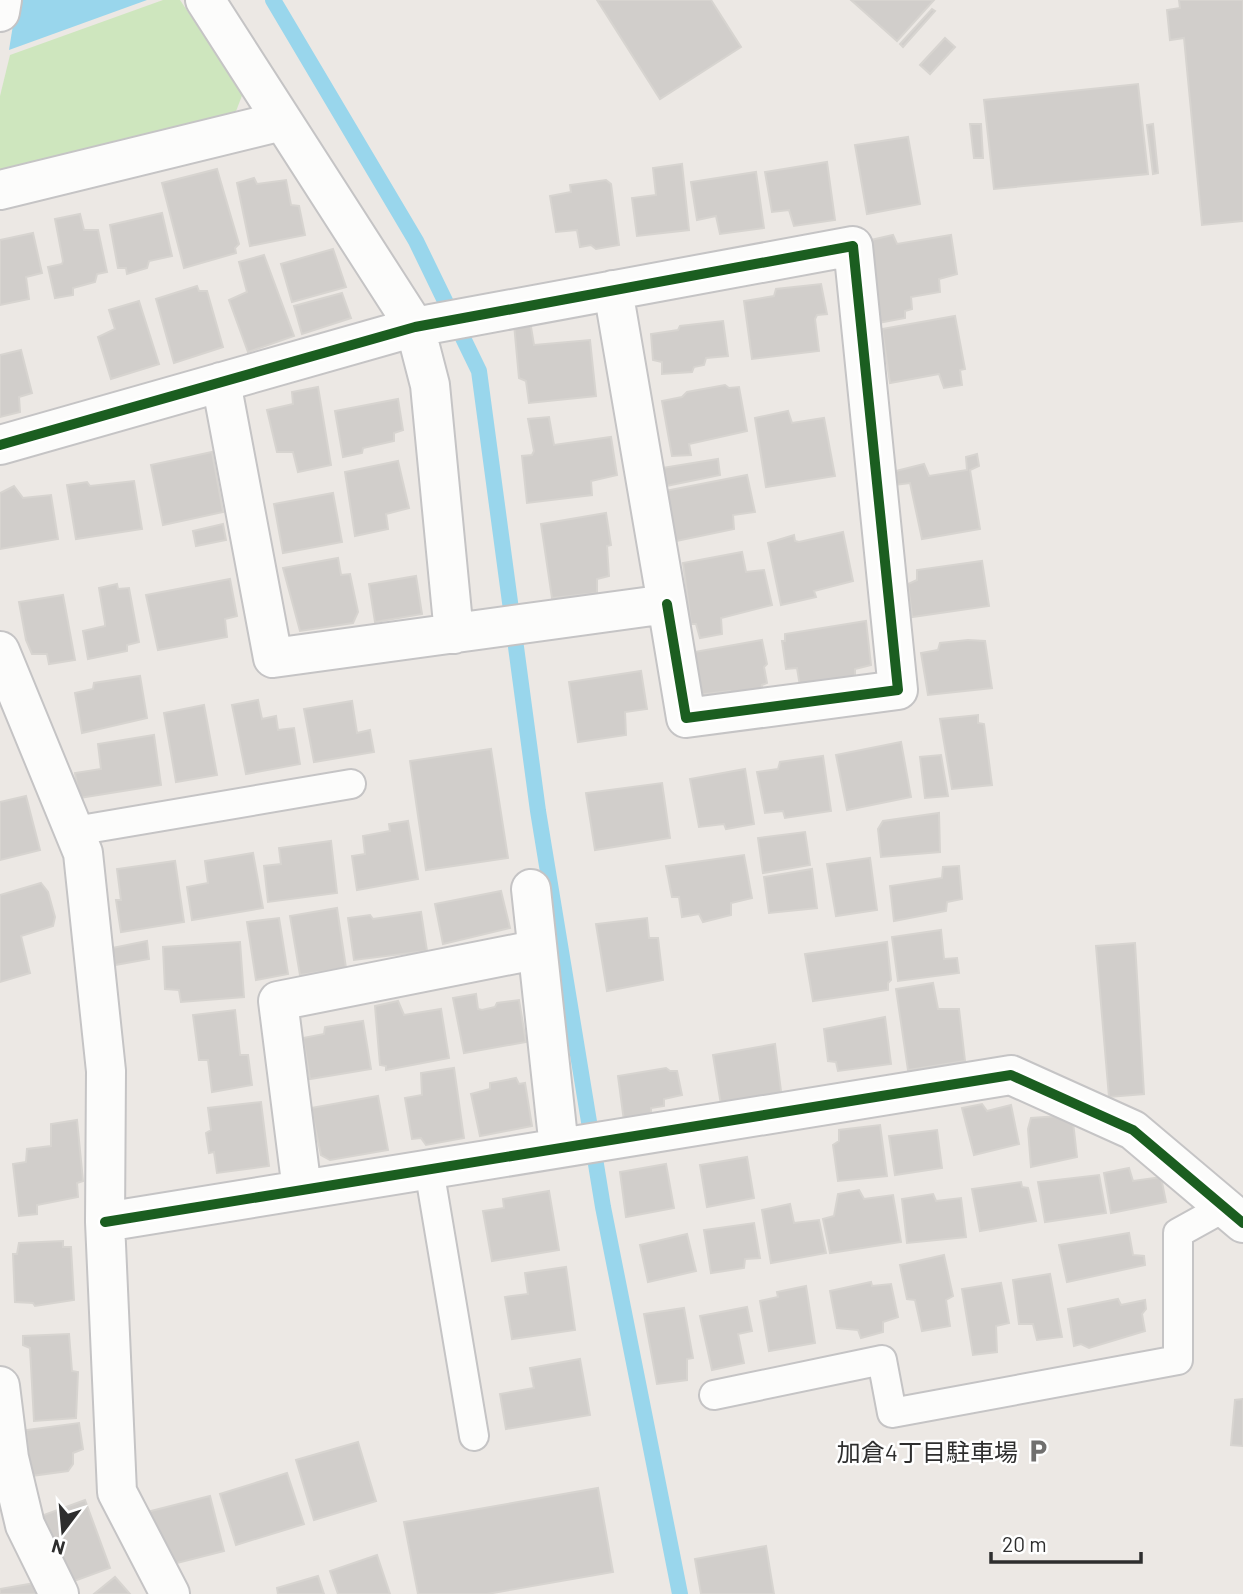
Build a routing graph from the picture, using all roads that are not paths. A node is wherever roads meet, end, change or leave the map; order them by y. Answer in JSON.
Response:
{"nodes":[{"id":1,"x":2,"y":0,"type":"edge"},
{"id":2,"x":205,"y":0,"type":"edge"},
{"id":3,"x":0,"y":12,"type":"edge"},
{"id":4,"x":282,"y":121,"type":"junction"},
{"id":5,"x":0,"y":190,"type":"edge"},
{"id":6,"x":613,"y":290,"type":"junction"},
{"id":7,"x":427,"y":325,"type":"junction"},
{"id":8,"x":221,"y":382,"type":"junction"},
{"id":9,"x":0,"y":445,"type":"edge"},
{"id":10,"x":667,"y":604,"type":"junction"},
{"id":11,"x":454,"y":634,"type":"junction"},
{"id":12,"x":0,"y":651,"type":"edge"},
{"id":13,"x":351,"y":784,"type":"dead end"},
{"id":14,"x":75,"y":831,"type":"junction"},
{"id":15,"x":531,"y":889,"type":"dead end"},
{"id":16,"x":535,"y":950,"type":"junction"},
{"id":17,"x":564,"y":1147,"type":"junction"},
{"id":18,"x":429,"y":1169,"type":"junction"},
{"id":19,"x":302,"y":1190,"type":"junction"},
{"id":20,"x":1234,"y":1215,"type":"edge"},
{"id":21,"x":105,"y":1222,"type":"junction"},
{"id":22,"x":0,"y":1386,"type":"edge"},
{"id":23,"x":715,"y":1395,"type":"dead end"},
{"id":24,"x":474,"y":1436,"type":"dead end"},
{"id":25,"x":12,"y":1528,"type":"edge"},
{"id":26,"x":59,"y":1594,"type":"edge"},
{"id":27,"x":170,"y":1594,"type":"edge"}],
"edges":[{"from":1,"to":3,"type":"street"},
{"from":2,"to":4,"type":"street"},
{"from":4,"to":5,"type":"street"},
{"from":4,"to":7,"type":"street"},
{"from":6,"to":7,"type":"street"},
{"from":6,"to":10,"type":"street"},
{"from":6,"to":10,"type":"street"},
{"from":7,"to":8,"type":"street"},
{"from":7,"to":11,"type":"street"},
{"from":8,"to":9,"type":"street"},
{"from":8,"to":11,"type":"street"},
{"from":10,"to":11,"type":"street"},
{"from":12,"to":14,"type":"street"},
{"from":13,"to":14,"type":"lane"},
{"from":14,"to":21,"type":"street"},
{"from":15,"to":16,"type":"street"},
{"from":16,"to":17,"type":"street"},
{"from":16,"to":19,"type":"street"},
{"from":17,"to":18,"type":"street"},
{"from":17,"to":20,"type":"street"},
{"from":18,"to":19,"type":"street"},
{"from":18,"to":24,"type":"lane"},
{"from":19,"to":21,"type":"street"},
{"from":20,"to":23,"type":"lane"},
{"from":21,"to":27,"type":"street"},
{"from":22,"to":25,"type":"street"},
{"from":25,"to":26,"type":"street"}]}
